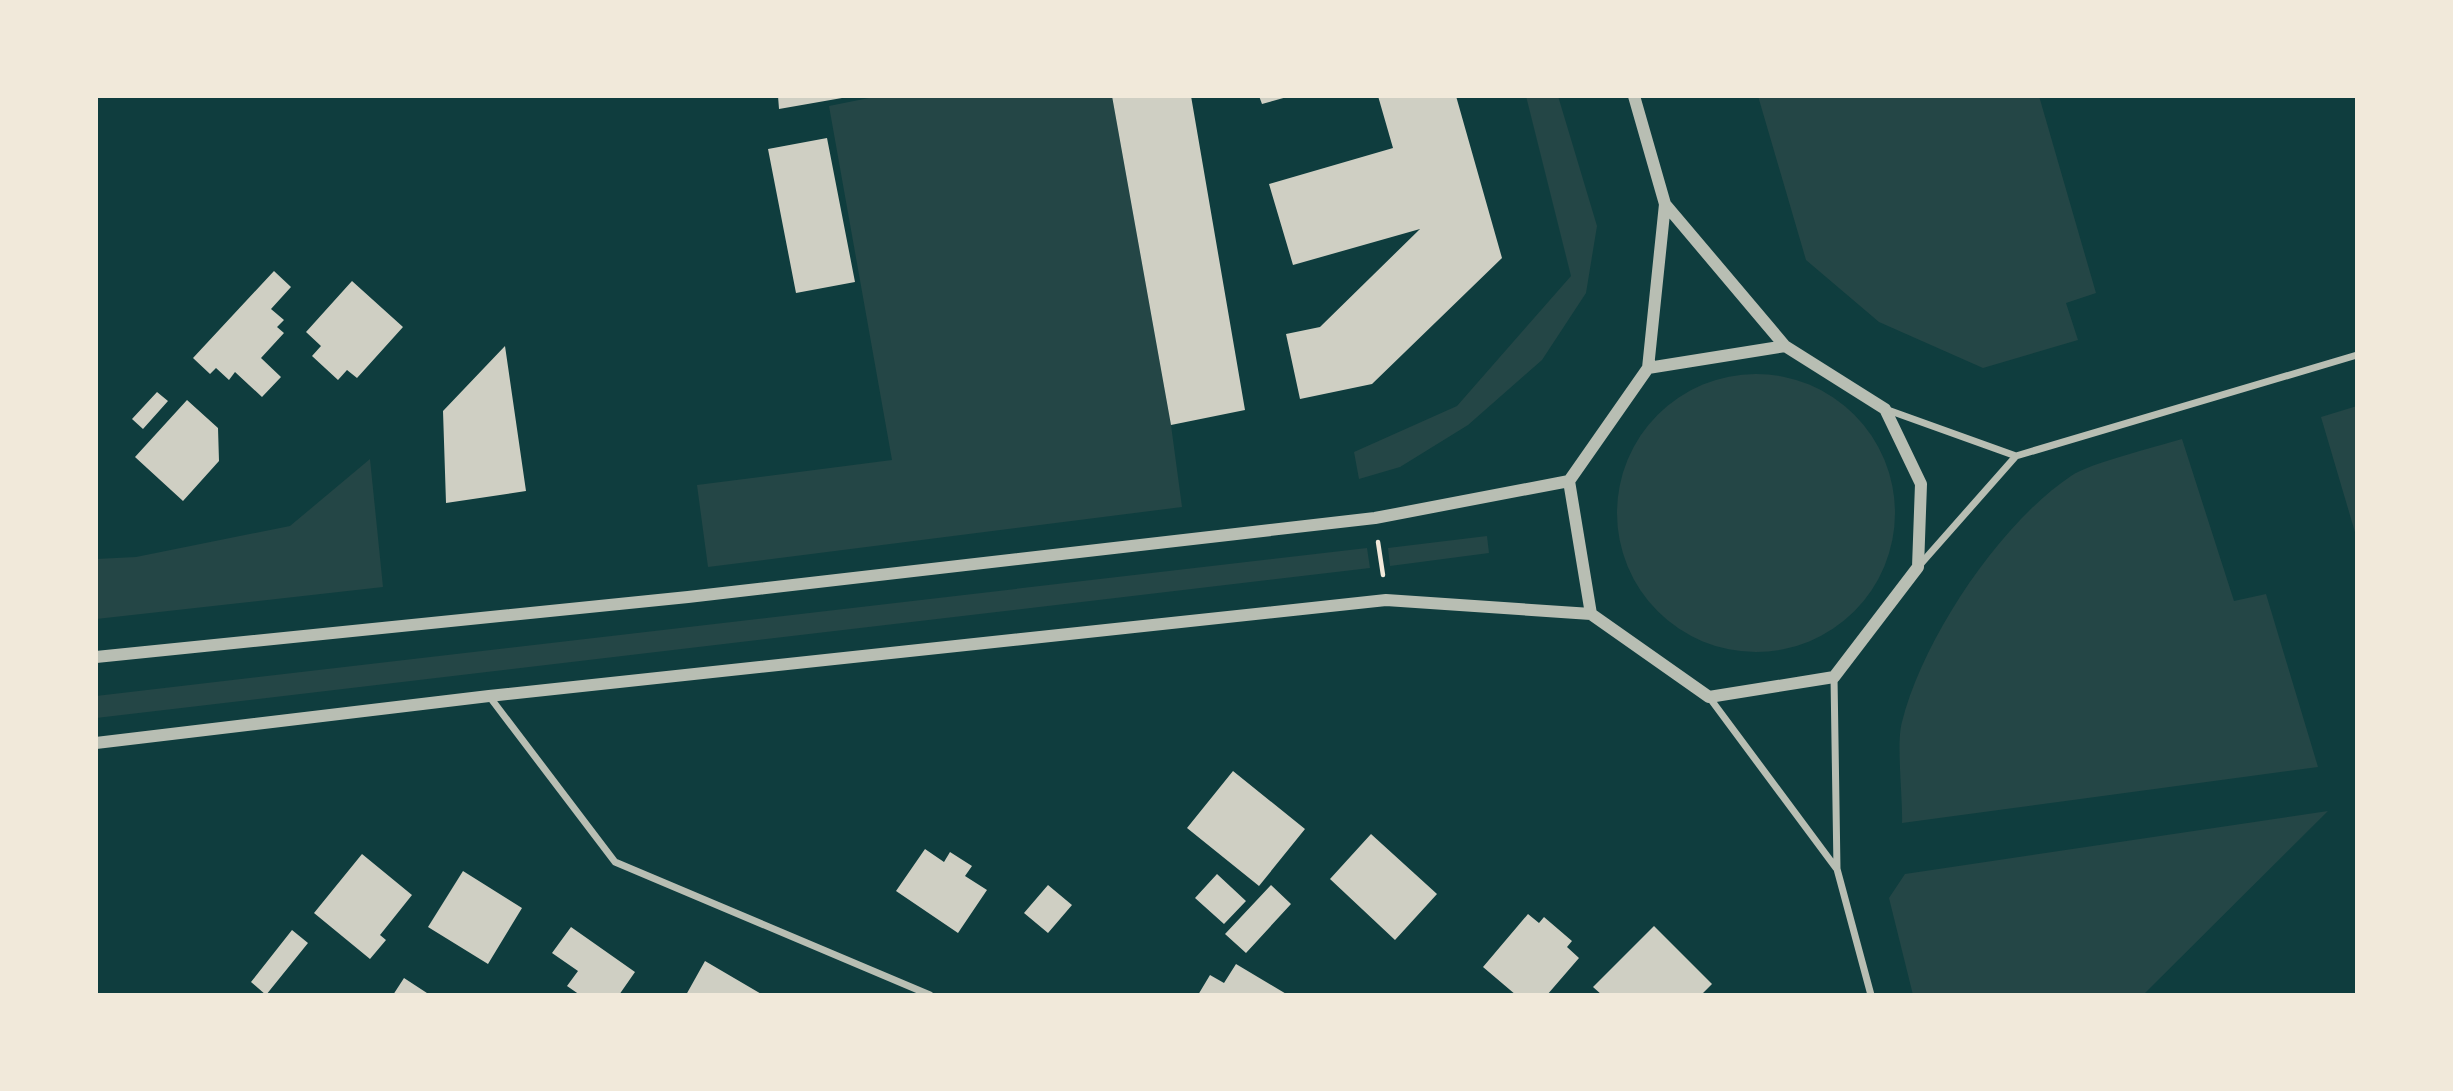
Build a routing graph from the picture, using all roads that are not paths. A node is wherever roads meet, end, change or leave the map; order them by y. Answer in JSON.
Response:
{"nodes":[{"id":1,"x":1634,"y":96,"type":"edge"},
{"id":2,"x":1665,"y":204,"type":"junction"},
{"id":3,"x":1785,"y":346,"type":"junction"},
{"id":4,"x":2357,"y":355,"type":"edge"},
{"id":5,"x":1648,"y":368,"type":"junction"},
{"id":6,"x":1885,"y":410,"type":"junction"},
{"id":7,"x":2017,"y":456,"type":"junction"},
{"id":8,"x":1569,"y":481,"type":"junction"},
{"id":9,"x":1918,"y":567,"type":"junction"},
{"id":10,"x":1591,"y":614,"type":"junction"},
{"id":11,"x":96,"y":657,"type":"edge"},
{"id":12,"x":1834,"y":677,"type":"junction"},
{"id":13,"x":489,"y":696,"type":"junction"},
{"id":14,"x":1709,"y":697,"type":"junction"},
{"id":15,"x":96,"y":743,"type":"edge"},
{"id":16,"x":1837,"y":869,"type":"junction"},
{"id":17,"x":930,"y":995,"type":"edge"},
{"id":18,"x":1871,"y":995,"type":"edge"}],
"edges":[{"from":1,"to":2,"type":"street"},
{"from":2,"to":3,"type":"street"},
{"from":2,"to":5,"type":"street"},
{"from":3,"to":5,"type":"street"},
{"from":3,"to":6,"type":"street"},
{"from":4,"to":7,"type":"street"},
{"from":5,"to":8,"type":"street"},
{"from":6,"to":7,"type":"street"},
{"from":6,"to":9,"type":"street"},
{"from":7,"to":9,"type":"street"},
{"from":8,"to":10,"type":"street"},
{"from":8,"to":11,"type":"street"},
{"from":9,"to":12,"type":"street"},
{"from":10,"to":13,"type":"street"},
{"from":10,"to":14,"type":"street"},
{"from":12,"to":14,"type":"street"},
{"from":12,"to":16,"type":"street"},
{"from":13,"to":15,"type":"street"},
{"from":13,"to":17,"type":"street"},
{"from":14,"to":16,"type":"street"},
{"from":16,"to":18,"type":"street"}]}
